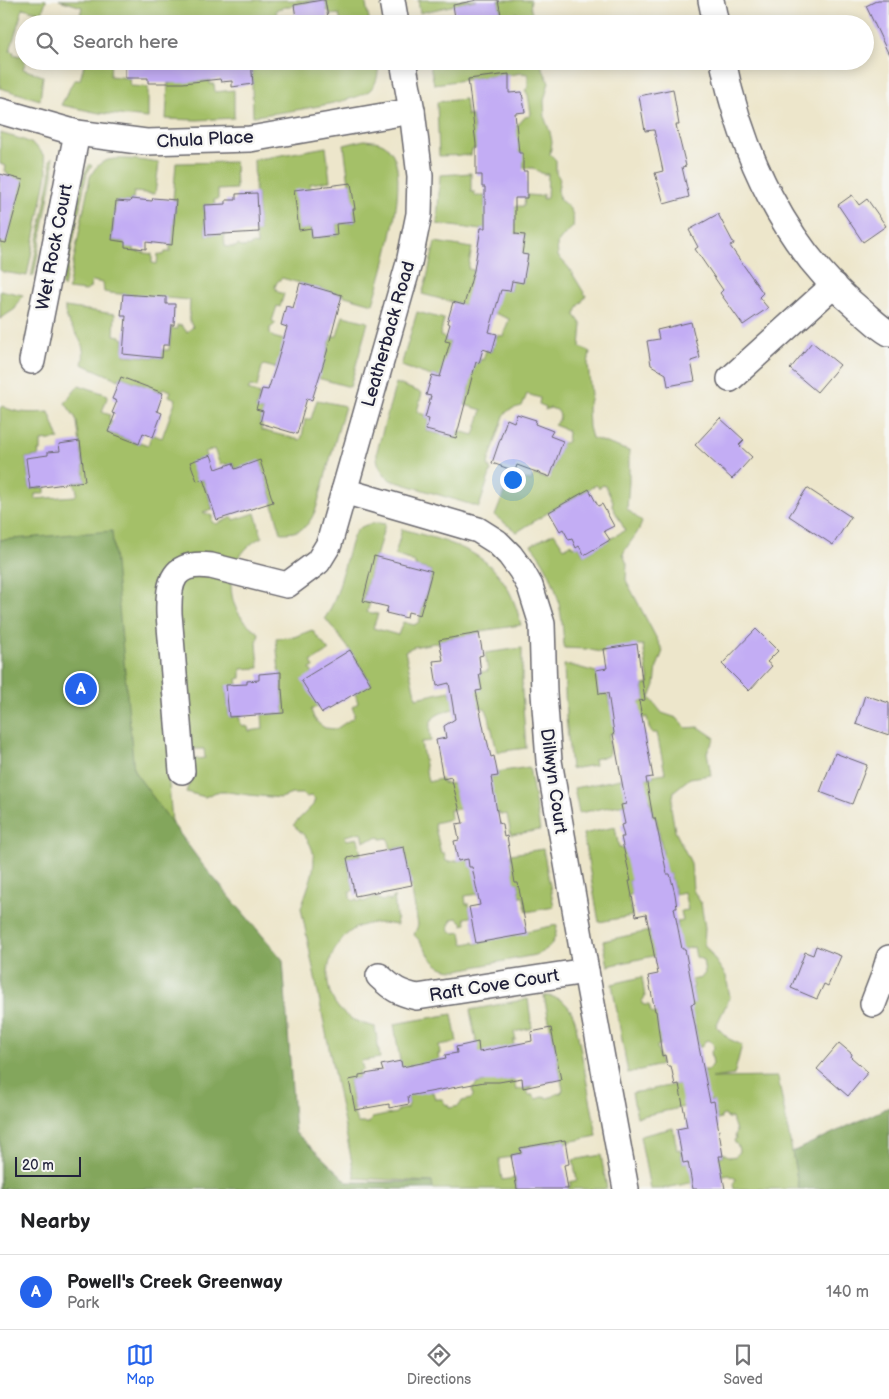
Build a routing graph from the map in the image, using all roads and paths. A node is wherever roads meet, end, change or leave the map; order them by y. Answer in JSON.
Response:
{"nodes":[{"id":1,"x":392,"y":0,"type":"edge"},
{"id":2,"x":711,"y":0,"type":"edge"},
{"id":3,"x":394,"y":15,"type":"edge"},
{"id":4,"x":714,"y":15,"type":"edge"},
{"id":5,"x":404,"y":70,"type":"edge"},
{"id":6,"x":725,"y":70,"type":"edge"},
{"id":7,"x":0,"y":111,"type":"edge"},
{"id":8,"x":412,"y":111,"type":"junction"},
{"id":9,"x":77,"y":134,"type":"junction"},
{"id":10,"x":834,"y":285,"type":"junction"},
{"id":11,"x":889,"y":333,"type":"edge"},
{"id":12,"x":32,"y":361,"type":"dead end"},
{"id":13,"x":730,"y":379,"type":"dead end"},
{"id":14,"x":344,"y":491,"type":"junction"},
{"id":15,"x":188,"y":760,"type":"dead end"},
{"id":16,"x":889,"y":958,"type":"edge"},
{"id":17,"x":586,"y":971,"type":"junction"},
{"id":18,"x":379,"y":976,"type":"dead end"},
{"id":19,"x":873,"y":1004,"type":"dead end"},
{"id":20,"x":626,"y":1189,"type":"edge"}],
"edges":[{"from":1,"to":3,"type":"street"},
{"from":2,"to":4,"type":"street"},
{"from":5,"to":8,"type":"street","name":"Leatherback Road"},
{"from":6,"to":10,"type":"street"},
{"from":7,"to":9,"type":"street","name":"Chula Place"},
{"from":8,"to":9,"type":"street","name":"Chula Place"},
{"from":8,"to":14,"type":"street","name":"Leatherback Road"},
{"from":9,"to":12,"type":"street","name":"Wet Rock Court"},
{"from":10,"to":11,"type":"street"},
{"from":10,"to":13,"type":"street"},
{"from":14,"to":15,"type":"street","name":"Leatherback Road"},
{"from":14,"to":17,"type":"street","name":"Dillwyn Court"},
{"from":16,"to":19,"type":"street"},
{"from":17,"to":18,"type":"street","name":"Raft Cove Court"},
{"from":17,"to":20,"type":"street","name":"Dillwyn Court"}]}
